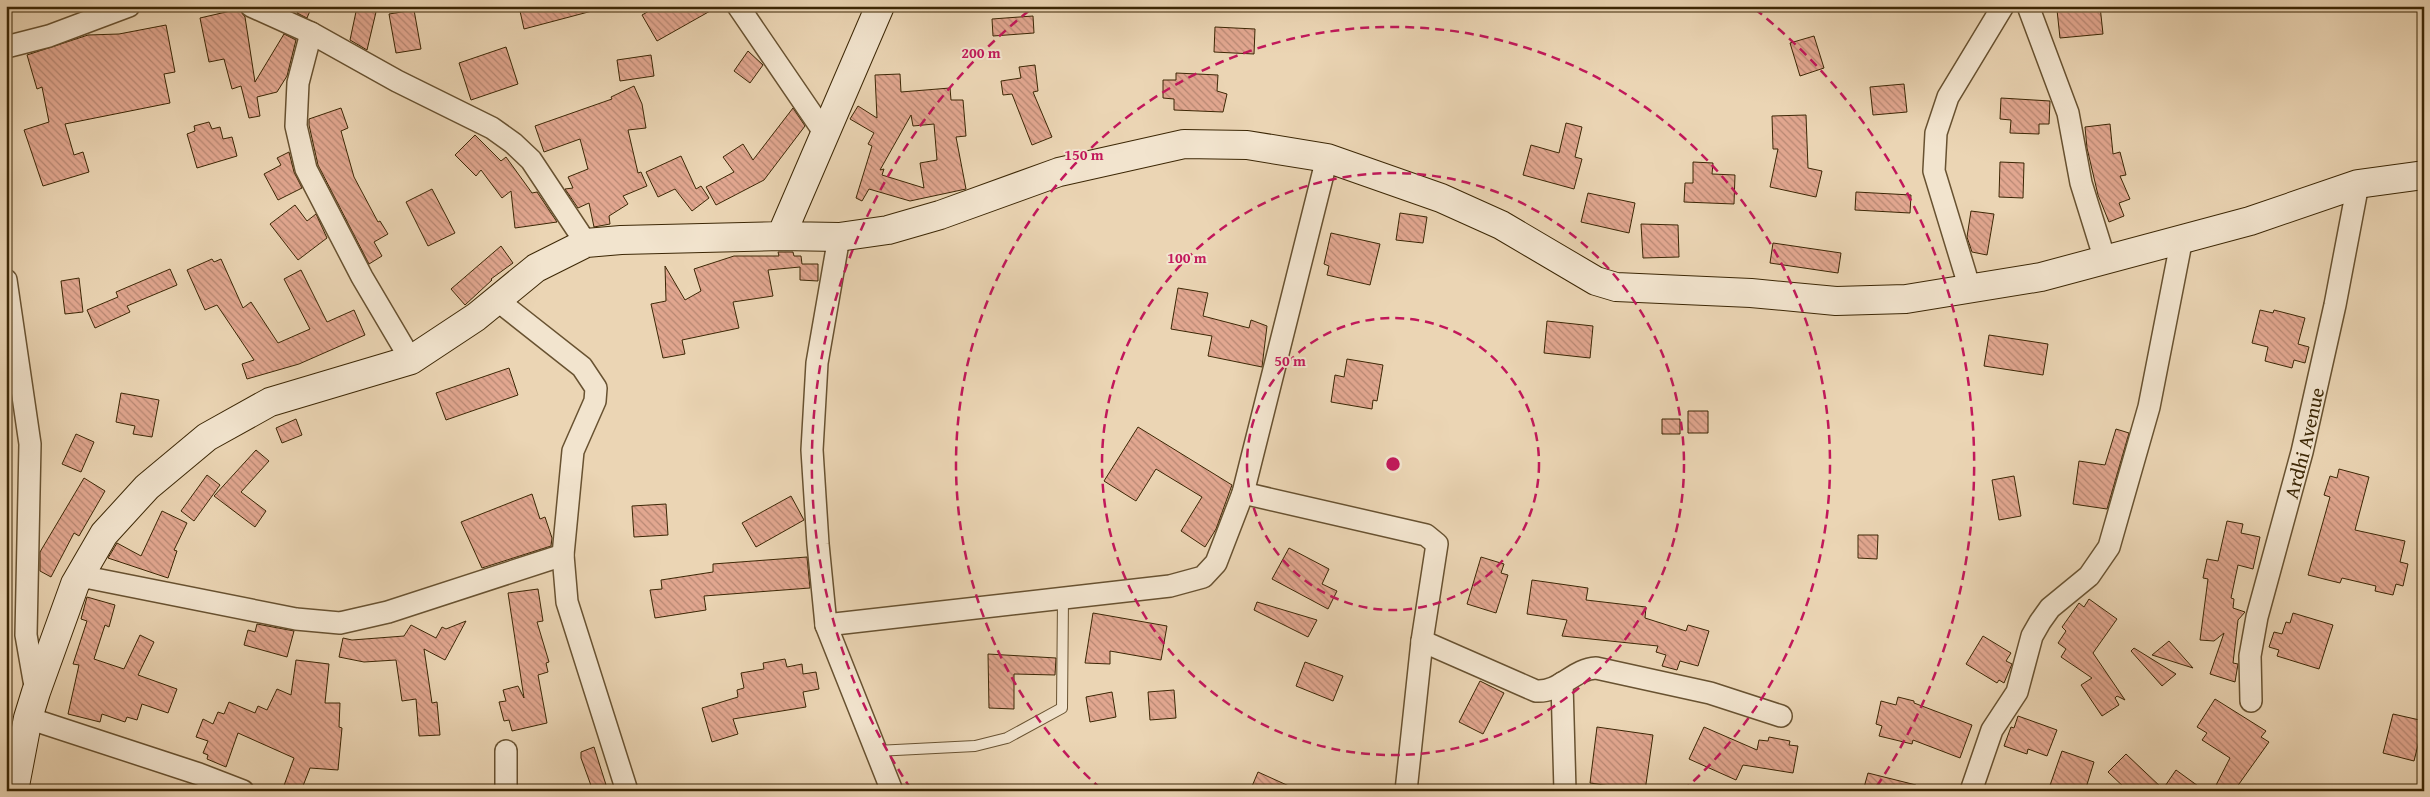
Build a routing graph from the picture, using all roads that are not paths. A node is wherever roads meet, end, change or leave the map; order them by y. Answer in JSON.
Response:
{"nodes":[{"id":1,"x":129,"y":6,"type":"edge"},
{"id":2,"x":251,"y":6,"type":"edge"},
{"id":3,"x":738,"y":6,"type":"edge"},
{"id":4,"x":880,"y":6,"type":"edge"},
{"id":5,"x":2003,"y":6,"type":"edge"},
{"id":6,"x":2028,"y":6,"type":"edge"},
{"id":7,"x":311,"y":33,"type":"junction"},
{"id":8,"x":6,"y":47,"type":"edge"},
{"id":9,"x":824,"y":132,"type":"junction"},
{"id":10,"x":1327,"y":158,"type":"junction"},
{"id":11,"x":2424,"y":175,"type":"edge"},
{"id":12,"x":2358,"y":184,"type":"junction"},
{"id":13,"x":781,"y":236,"type":"junction"},
{"id":14,"x":839,"y":237,"type":"junction"},
{"id":15,"x":2182,"y":238,"type":"junction"},
{"id":16,"x":586,"y":244,"type":"junction"},
{"id":17,"x":2105,"y":260,"type":"junction"},
{"id":18,"x":6,"y":280,"type":"edge"},
{"id":19,"x":1970,"y":289,"type":"junction"},
{"id":20,"x":496,"y":300,"type":"junction"},
{"id":21,"x":411,"y":360,"type":"junction"},
{"id":22,"x":1243,"y":493,"type":"junction"},
{"id":23,"x":564,"y":555,"type":"junction"},
{"id":24,"x":80,"y":576,"type":"junction"},
{"id":25,"x":1064,"y":598,"type":"junction"},
{"id":26,"x":826,"y":625,"type":"junction"},
{"id":27,"x":1422,"y":641,"type":"junction"},
{"id":28,"x":1562,"y":683,"type":"junction"},
{"id":29,"x":36,"y":692,"type":"junction"},
{"id":30,"x":2251,"y":701,"type":"dead end"},
{"id":31,"x":1781,"y":716,"type":"dead end"},
{"id":32,"x":28,"y":718,"type":"junction"},
{"id":33,"x":876,"y":750,"type":"junction"},
{"id":34,"x":506,"y":751,"type":"dead end"},
{"id":35,"x":14,"y":791,"type":"edge"},
{"id":36,"x":243,"y":791,"type":"edge"},
{"id":37,"x":506,"y":791,"type":"edge"},
{"id":38,"x":627,"y":791,"type":"edge"},
{"id":39,"x":892,"y":791,"type":"edge"},
{"id":40,"x":1406,"y":791,"type":"edge"},
{"id":41,"x":1566,"y":791,"type":"edge"},
{"id":42,"x":1971,"y":791,"type":"edge"}],
"edges":[{"from":1,"to":8,"type":"street"},
{"from":2,"to":7,"type":"street"},
{"from":3,"to":9,"type":"street"},
{"from":4,"to":9,"type":"street"},
{"from":5,"to":19,"type":"street"},
{"from":6,"to":17,"type":"street"},
{"from":7,"to":16,"type":"street"},
{"from":7,"to":21,"type":"street"},
{"from":9,"to":13,"type":"street"},
{"from":10,"to":14,"type":"street"},
{"from":10,"to":19,"type":"street"},
{"from":10,"to":22,"type":"street"},
{"from":11,"to":12,"type":"street"},
{"from":12,"to":15,"type":"street"},
{"from":12,"to":30,"type":"street","name":"Ardhi Avenue"},
{"from":13,"to":14,"type":"street"},
{"from":13,"to":16,"type":"street"},
{"from":14,"to":26,"type":"street"},
{"from":15,"to":17,"type":"street"},
{"from":15,"to":42,"type":"street"},
{"from":16,"to":20,"type":"street"},
{"from":17,"to":19,"type":"street"},
{"from":18,"to":29,"type":"street"},
{"from":20,"to":21,"type":"street"},
{"from":20,"to":23,"type":"street"},
{"from":21,"to":24,"type":"street"},
{"from":22,"to":25,"type":"street"},
{"from":22,"to":27,"type":"street"},
{"from":23,"to":24,"type":"street"},
{"from":23,"to":38,"type":"street"},
{"from":24,"to":29,"type":"street"},
{"from":25,"to":26,"type":"street"},
{"from":25,"to":33,"type":"lane"},
{"from":26,"to":33,"type":"street"},
{"from":27,"to":28,"type":"street"},
{"from":27,"to":40,"type":"street"},
{"from":28,"to":31,"type":"street"},
{"from":28,"to":41,"type":"street"},
{"from":29,"to":32,"type":"street"},
{"from":32,"to":35,"type":"street"},
{"from":32,"to":36,"type":"street"},
{"from":33,"to":39,"type":"street"},
{"from":34,"to":37,"type":"street"}]}
